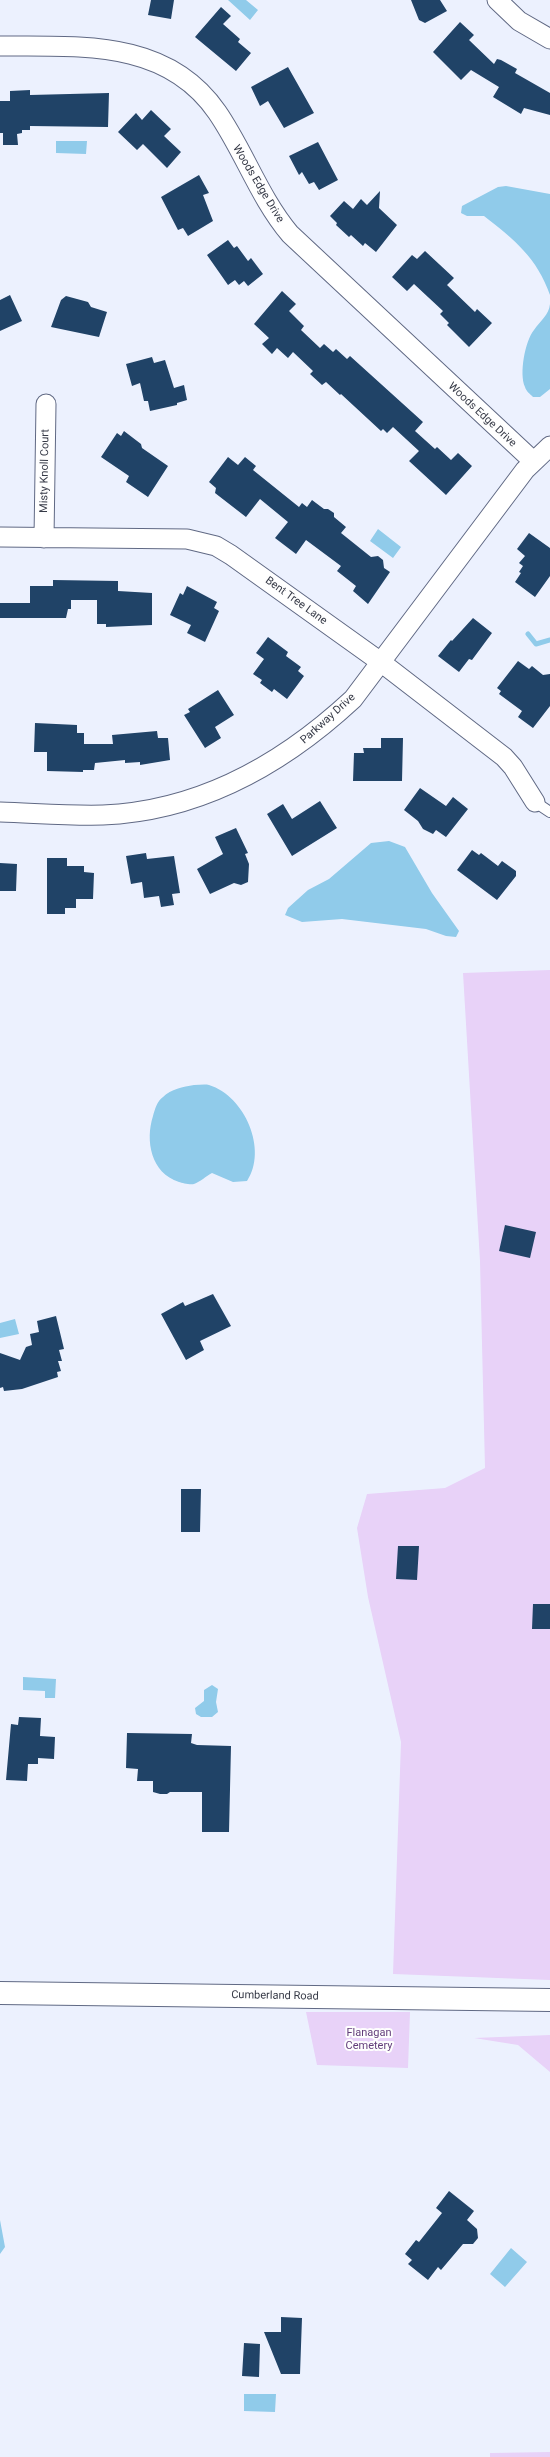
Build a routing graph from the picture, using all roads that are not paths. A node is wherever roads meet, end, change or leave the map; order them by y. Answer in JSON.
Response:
{"nodes":[{"id":1,"x":497,"y":0,"type":"edge"},
{"id":2,"x":550,"y":38,"type":"edge"},
{"id":3,"x":0,"y":46,"type":"edge"},
{"id":4,"x":46,"y":404,"type":"dead end"},
{"id":5,"x":550,"y":446,"type":"edge"},
{"id":6,"x":533,"y":461,"type":"junction"},
{"id":7,"x":0,"y":537,"type":"edge"},
{"id":8,"x":44,"y":538,"type":"junction"},
{"id":9,"x":382,"y":663,"type":"junction"},
{"id":10,"x":542,"y":807,"type":"edge"},
{"id":11,"x":0,"y":812,"type":"edge"},
{"id":12,"x":0,"y":1993,"type":"edge"},
{"id":13,"x":550,"y":2000,"type":"edge"}],
"edges":[{"from":1,"to":2,"type":"street"},
{"from":3,"to":6,"type":"street","name":"Woods Edge Drive"},
{"from":4,"to":8,"type":"street","name":"Misty Knoll Court"},
{"from":5,"to":6,"type":"street","name":"Parkway Drive"},
{"from":6,"to":9,"type":"street","name":"Parkway Drive"},
{"from":7,"to":8,"type":"street","name":"Bent Tree Lane"},
{"from":8,"to":9,"type":"street","name":"Bent Tree Lane"},
{"from":9,"to":10,"type":"street","name":"Bent Tree Lane"},
{"from":9,"to":11,"type":"street","name":"Parkway Drive"},
{"from":12,"to":13,"type":"main road","name":"Cumberland Road"}]}
